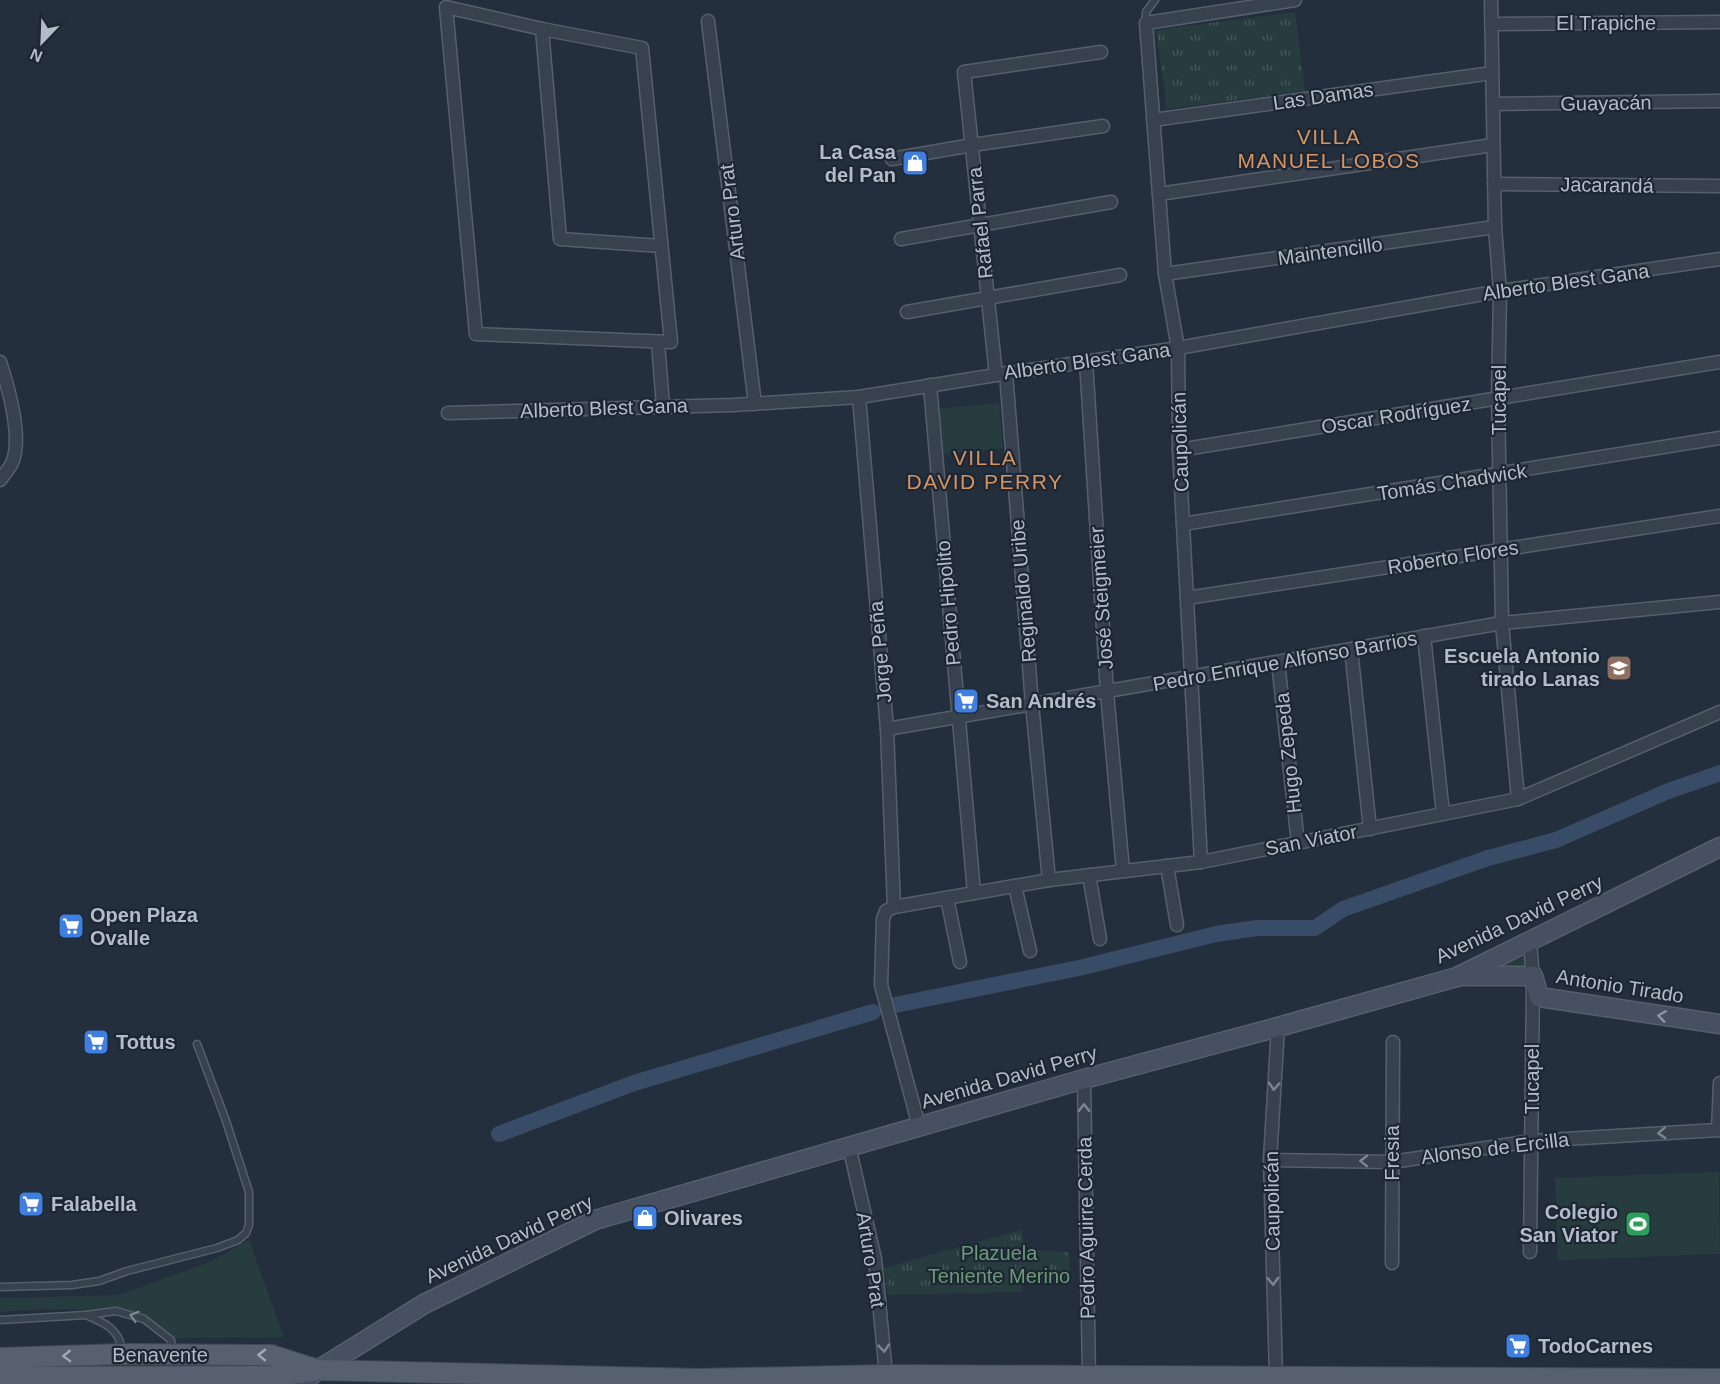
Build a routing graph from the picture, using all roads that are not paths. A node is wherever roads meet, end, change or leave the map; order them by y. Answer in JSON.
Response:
{"nodes":[{"id":1,"x":1155,"y":0,"type":"edge"},
{"id":2,"x":1295,"y":0,"type":"edge"},
{"id":3,"x":1491,"y":0,"type":"edge"},
{"id":4,"x":708,"y":21,"type":"dead end"},
{"id":5,"x":1720,"y":22,"type":"edge"},
{"id":6,"x":1146,"y":23,"type":"junction"},
{"id":7,"x":1491,"y":24,"type":"junction"},
{"id":8,"x":542,"y":29,"type":"junction"},
{"id":9,"x":1101,"y":52,"type":"dead end"},
{"id":10,"x":1492,"y":73,"type":"junction"},
{"id":11,"x":1720,"y":102,"type":"edge"},
{"id":12,"x":1492,"y":104,"type":"junction"},
{"id":13,"x":1153,"y":120,"type":"junction"},
{"id":14,"x":1102,"y":126,"type":"dead end"},
{"id":15,"x":972,"y":145,"type":"junction"},
{"id":16,"x":1493,"y":145,"type":"junction"},
{"id":17,"x":892,"y":159,"type":"dead end"},
{"id":18,"x":1494,"y":184,"type":"junction"},
{"id":19,"x":1720,"y":186,"type":"edge"},
{"id":20,"x":1159,"y":194,"type":"junction"},
{"id":21,"x":1111,"y":202,"type":"dead end"},
{"id":22,"x":980,"y":225,"type":"junction"},
{"id":23,"x":1495,"y":228,"type":"junction"},
{"id":24,"x":901,"y":239,"type":"dead end"},
{"id":25,"x":661,"y":246,"type":"junction"},
{"id":26,"x":1720,"y":259,"type":"edge"},
{"id":27,"x":1166,"y":274,"type":"junction"},
{"id":28,"x":1120,"y":275,"type":"dead end"},
{"id":29,"x":1500,"y":291,"type":"junction"},
{"id":30,"x":988,"y":298,"type":"junction"},
{"id":31,"x":907,"y":312,"type":"dead end"},
{"id":32,"x":658,"y":343,"type":"junction"},
{"id":33,"x":1178,"y":348,"type":"junction"},
{"id":34,"x":1086,"y":361,"type":"junction"},
{"id":35,"x":0,"y":362,"type":"edge"},
{"id":36,"x":1720,"y":362,"type":"edge"},
{"id":37,"x":1001,"y":374,"type":"junction"},
{"id":38,"x":930,"y":385,"type":"junction"},
{"id":39,"x":859,"y":397,"type":"junction"},
{"id":40,"x":1498,"y":398,"type":"junction"},
{"id":41,"x":755,"y":404,"type":"junction"},
{"id":42,"x":663,"y":406,"type":"junction"},
{"id":43,"x":448,"y":413,"type":"dead end"},
{"id":44,"x":1720,"y":438,"type":"edge"},
{"id":45,"x":1179,"y":450,"type":"junction"},
{"id":46,"x":1499,"y":475,"type":"junction"},
{"id":47,"x":0,"y":480,"type":"edge"},
{"id":48,"x":1720,"y":516,"type":"edge"},
{"id":49,"x":1183,"y":524,"type":"junction"},
{"id":50,"x":1500,"y":550,"type":"junction"},
{"id":51,"x":1187,"y":598,"type":"junction"},
{"id":52,"x":1720,"y":602,"type":"edge"},
{"id":53,"x":1502,"y":623,"type":"junction"},
{"id":54,"x":1424,"y":636,"type":"junction"},
{"id":55,"x":1352,"y":649,"type":"junction"},
{"id":56,"x":1278,"y":662,"type":"junction"},
{"id":57,"x":1191,"y":677,"type":"junction"},
{"id":58,"x":1107,"y":692,"type":"junction"},
{"id":59,"x":1032,"y":704,"type":"junction"},
{"id":60,"x":1720,"y":712,"type":"edge"},
{"id":61,"x":957,"y":717,"type":"junction"},
{"id":62,"x":887,"y":729,"type":"junction"},
{"id":63,"x":1518,"y":799,"type":"junction"},
{"id":64,"x":1443,"y":814,"type":"junction"},
{"id":65,"x":1370,"y":828,"type":"junction"},
{"id":66,"x":1298,"y":843,"type":"junction"},
{"id":67,"x":1720,"y":847,"type":"edge"},
{"id":68,"x":1201,"y":862,"type":"junction"},
{"id":69,"x":1167,"y":866,"type":"junction"},
{"id":70,"x":1123,"y":871,"type":"junction"},
{"id":71,"x":1089,"y":875,"type":"junction"},
{"id":72,"x":1049,"y":880,"type":"junction"},
{"id":73,"x":1015,"y":886,"type":"junction"},
{"id":74,"x":974,"y":893,"type":"junction"},
{"id":75,"x":947,"y":898,"type":"junction"},
{"id":76,"x":890,"y":909,"type":"junction"},
{"id":77,"x":1177,"y":925,"type":"dead end"},
{"id":78,"x":1100,"y":939,"type":"dead end"},
{"id":79,"x":1530,"y":941,"type":"junction"},
{"id":80,"x":1030,"y":951,"type":"dead end"},
{"id":81,"x":960,"y":962,"type":"dead end"},
{"id":82,"x":1457,"y":976,"type":"junction"},
{"id":83,"x":1533,"y":976,"type":"junction"},
{"id":84,"x":1720,"y":1024,"type":"edge"},
{"id":85,"x":1278,"y":1027,"type":"junction"},
{"id":86,"x":1393,"y":1042,"type":"dead end"},
{"id":87,"x":197,"y":1044,"type":"dead end"},
{"id":88,"x":1084,"y":1079,"type":"junction"},
{"id":89,"x":1720,"y":1083,"type":"edge"},
{"id":90,"x":919,"y":1126,"type":"junction"},
{"id":91,"x":1719,"y":1129,"type":"edge"},
{"id":92,"x":1532,"y":1141,"type":"junction"},
{"id":93,"x":849,"y":1146,"type":"junction"},
{"id":94,"x":1270,"y":1160,"type":"junction"},
{"id":95,"x":1392,"y":1162,"type":"junction"},
{"id":96,"x":1530,"y":1252,"type":"dead end"},
{"id":97,"x":1392,"y":1263,"type":"dead end"},
{"id":98,"x":0,"y":1287,"type":"edge"},
{"id":99,"x":87,"y":1315,"type":"junction"},
{"id":100,"x":0,"y":1320,"type":"edge"},
{"id":101,"x":123,"y":1354,"type":"junction"},
{"id":102,"x":172,"y":1354,"type":"junction"},
{"id":103,"x":0,"y":1358,"type":"edge"},
{"id":104,"x":318,"y":1370,"type":"junction"},
{"id":105,"x":886,"y":1375,"type":"junction"},
{"id":106,"x":1276,"y":1376,"type":"junction"},
{"id":107,"x":0,"y":1377,"type":"edge"},
{"id":108,"x":1720,"y":1379,"type":"edge"},
{"id":109,"x":584,"y":1380,"type":"edge"},
{"id":110,"x":640,"y":1380,"type":"edge"},
{"id":111,"x":1089,"y":1380,"type":"edge"},
{"id":112,"x":699,"y":1382,"type":"edge"},
{"id":113,"x":1568,"y":1382,"type":"edge"},
{"id":114,"x":301,"y":1384,"type":"edge"}],
"edges":[{"from":1,"to":6,"type":"lane"},
{"from":2,"to":6,"type":"street"},
{"from":3,"to":7,"type":"street","name":"Tucapel"},
{"from":4,"to":41,"type":"street","name":"Arturo Prat"},
{"from":5,"to":7,"type":"street","name":"El Trapiche"},
{"from":6,"to":13,"type":"street","name":"Caupolicán"},
{"from":7,"to":10,"type":"street","name":"Tucapel"},
{"from":8,"to":25,"type":"street"},
{"from":8,"to":25,"type":"street"},
{"from":8,"to":32,"type":"street"},
{"from":9,"to":15,"type":"street","name":"Rafael Parra"},
{"from":10,"to":12,"type":"street","name":"Tucapel"},
{"from":10,"to":13,"type":"street","name":"Las Damas"},
{"from":11,"to":12,"type":"street","name":"Guayacán"},
{"from":12,"to":16,"type":"street","name":"Tucapel"},
{"from":13,"to":20,"type":"street","name":"Caupolicán"},
{"from":14,"to":15,"type":"street"},
{"from":15,"to":17,"type":"street"},
{"from":15,"to":22,"type":"street","name":"Rafael Parra"},
{"from":16,"to":18,"type":"street","name":"Tucapel"},
{"from":16,"to":20,"type":"street"},
{"from":18,"to":19,"type":"street","name":"Jacarandá"},
{"from":18,"to":23,"type":"street","name":"Tucapel"},
{"from":20,"to":27,"type":"street","name":"Caupolicán"},
{"from":21,"to":22,"type":"street"},
{"from":22,"to":24,"type":"street"},
{"from":22,"to":30,"type":"street","name":"Rafael Parra"},
{"from":23,"to":27,"type":"street","name":"Maintencillo"},
{"from":23,"to":29,"type":"street","name":"Tucapel"},
{"from":25,"to":32,"type":"street"},
{"from":26,"to":29,"type":"street","name":"Alberto Blest Gana"},
{"from":27,"to":33,"type":"street","name":"Caupolicán"},
{"from":28,"to":30,"type":"street"},
{"from":29,"to":33,"type":"street","name":"Alberto Blest Gana"},
{"from":29,"to":40,"type":"street","name":"Tucapel"},
{"from":30,"to":31,"type":"street"},
{"from":30,"to":37,"type":"street","name":"Rafael Parra"},
{"from":32,"to":42,"type":"street"},
{"from":33,"to":34,"type":"street","name":"Alberto Blest Gana"},
{"from":33,"to":45,"type":"street","name":"Caupolicán"},
{"from":34,"to":37,"type":"street","name":"Alberto Blest Gana"},
{"from":34,"to":58,"type":"street","name":"José Steigmeier"},
{"from":35,"to":47,"type":"street"},
{"from":36,"to":40,"type":"street","name":"Oscar Rodríguez"},
{"from":37,"to":38,"type":"street","name":"Alberto Blest Gana"},
{"from":37,"to":59,"type":"street","name":"Reginaldo Uribe"},
{"from":38,"to":39,"type":"street","name":"Alberto Blest Gana"},
{"from":38,"to":61,"type":"street","name":"Pedro Hipolito"},
{"from":39,"to":41,"type":"street","name":"Alberto Blest Gana"},
{"from":39,"to":62,"type":"street","name":"Jorge Peña"},
{"from":40,"to":45,"type":"street","name":"Oscar Rodríguez"},
{"from":40,"to":46,"type":"street","name":"Tucapel"},
{"from":41,"to":42,"type":"street","name":"Alberto Blest Gana"},
{"from":42,"to":43,"type":"street","name":"Alberto Blest Gana"},
{"from":44,"to":46,"type":"street","name":"Tomás Chadwick"},
{"from":45,"to":49,"type":"street","name":"Caupolicán"},
{"from":46,"to":49,"type":"street","name":"Tomás Chadwick"},
{"from":46,"to":50,"type":"street","name":"Tucapel"},
{"from":48,"to":50,"type":"street","name":"Roberto Flores"},
{"from":49,"to":51,"type":"street","name":"Caupolicán"},
{"from":50,"to":51,"type":"street","name":"Roberto Flores"},
{"from":50,"to":53,"type":"street","name":"Tucapel"},
{"from":51,"to":57,"type":"street","name":"Caupolicán"},
{"from":52,"to":53,"type":"street","name":"Pedro Enrique Alfonso Barrios"},
{"from":53,"to":54,"type":"street","name":"Pedro Enrique Alfonso Barrios"},
{"from":53,"to":63,"type":"street","name":"Tucapel"},
{"from":54,"to":55,"type":"street","name":"Pedro Enrique Alfonso Barrios"},
{"from":54,"to":64,"type":"street"},
{"from":55,"to":56,"type":"street","name":"Pedro Enrique Alfonso Barrios"},
{"from":55,"to":65,"type":"street"},
{"from":56,"to":57,"type":"street","name":"Pedro Enrique Alfonso Barrios"},
{"from":56,"to":66,"type":"street","name":"Hugo Zepeda"},
{"from":57,"to":58,"type":"street","name":"Pedro Enrique Alfonso Barrios"},
{"from":57,"to":68,"type":"street","name":"Caupolicán"},
{"from":58,"to":59,"type":"street","name":"Pedro Enrique Alfonso Barrios"},
{"from":58,"to":70,"type":"street","name":"José Steigmeier"},
{"from":59,"to":61,"type":"street","name":"Pedro Enrique Alfonso Barrios"},
{"from":59,"to":72,"type":"street","name":"Reginaldo Uribe"},
{"from":60,"to":63,"type":"street","name":"San Viator"},
{"from":61,"to":62,"type":"street","name":"Pedro Enrique Alfonso Barrios"},
{"from":61,"to":74,"type":"street","name":"Pedro Hipolito"},
{"from":62,"to":76,"type":"street","name":"Jorge Peña"},
{"from":63,"to":64,"type":"street","name":"San Viator"},
{"from":64,"to":65,"type":"street","name":"San Viator"},
{"from":65,"to":66,"type":"street","name":"San Viator"},
{"from":66,"to":68,"type":"street","name":"San Viator"},
{"from":67,"to":79,"type":"main road","name":"Avenida David Perry"},
{"from":68,"to":69,"type":"street","name":"San Viator"},
{"from":69,"to":70,"type":"street","name":"San Viator"},
{"from":69,"to":77,"type":"street"},
{"from":70,"to":71,"type":"street","name":"San Viator"},
{"from":71,"to":72,"type":"street","name":"San Viator"},
{"from":71,"to":78,"type":"street"},
{"from":72,"to":73,"type":"street","name":"San Viator"},
{"from":73,"to":74,"type":"street","name":"San Viator"},
{"from":73,"to":80,"type":"street"},
{"from":74,"to":75,"type":"street","name":"San Viator"},
{"from":75,"to":76,"type":"street","name":"San Viator"},
{"from":75,"to":81,"type":"street"},
{"from":76,"to":90,"type":"street","name":"Jorge Peña"},
{"from":79,"to":82,"type":"main road","name":"Avenida David Perry"},
{"from":79,"to":83,"type":"street","name":"Tucapel"},
{"from":82,"to":83,"type":"main road","name":"Antonio Tirado"},
{"from":82,"to":85,"type":"main road","name":"Avenida David Perry"},
{"from":84,"to":83,"type":"main road","name":"Antonio Tirado","one_way":true},
{"from":83,"to":92,"type":"street","name":"Tucapel"},
{"from":85,"to":88,"type":"main road","name":"Avenida David Perry"},
{"from":85,"to":94,"type":"street","name":"Caupolicán","one_way":true},
{"from":86,"to":95,"type":"street","name":"Fresia"},
{"from":87,"to":98,"type":"lane"},
{"from":88,"to":90,"type":"main road","name":"Avenida David Perry"},
{"from":111,"to":88,"type":"street","name":"Pedro Aguirre Cerda","one_way":true},
{"from":89,"to":91,"type":"street"},
{"from":90,"to":93,"type":"main road","name":"Avenida David Perry"},
{"from":91,"to":92,"type":"street","name":"Alonso de Ercilla","one_way":true},
{"from":92,"to":95,"type":"street","name":"Alonso de Ercilla"},
{"from":92,"to":96,"type":"street","name":"Tucapel"},
{"from":93,"to":104,"type":"main road","name":"Avenida David Perry"},
{"from":93,"to":105,"type":"street","name":"Arturo Prat","one_way":true},
{"from":95,"to":94,"type":"street","name":"Alonso de Ercilla","one_way":true},
{"from":94,"to":106,"type":"street","name":"Caupolicán","one_way":true},
{"from":95,"to":97,"type":"street","name":"Fresia"},
{"from":99,"to":100,"type":"lane"},
{"from":99,"to":101,"type":"lane"},
{"from":102,"to":99,"type":"lane","one_way":true},
{"from":101,"to":102,"type":"main road","name":"Benavente"},
{"from":101,"to":103,"type":"main road","name":"Benavente","one_way":true},
{"from":104,"to":102,"type":"main road","name":"Benavente","one_way":true},
{"from":104,"to":107,"type":"main road","name":"Benavente"},
{"from":104,"to":109,"type":"main road","name":"Benavente"},
{"from":104,"to":114,"type":"main road","name":"Avenida David Perry"},
{"from":105,"to":111,"type":"main road","name":"Benavente"},
{"from":105,"to":112,"type":"main road","name":"Benavente"},
{"from":106,"to":111,"type":"main road","name":"Benavente"},
{"from":106,"to":113,"type":"main road","name":"Benavente"},
{"from":108,"to":113,"type":"main road","name":"Benavente"},
{"from":109,"to":110,"type":"main road","name":"Benavente"},
{"from":110,"to":112,"type":"main road","name":"Benavente"}]}
